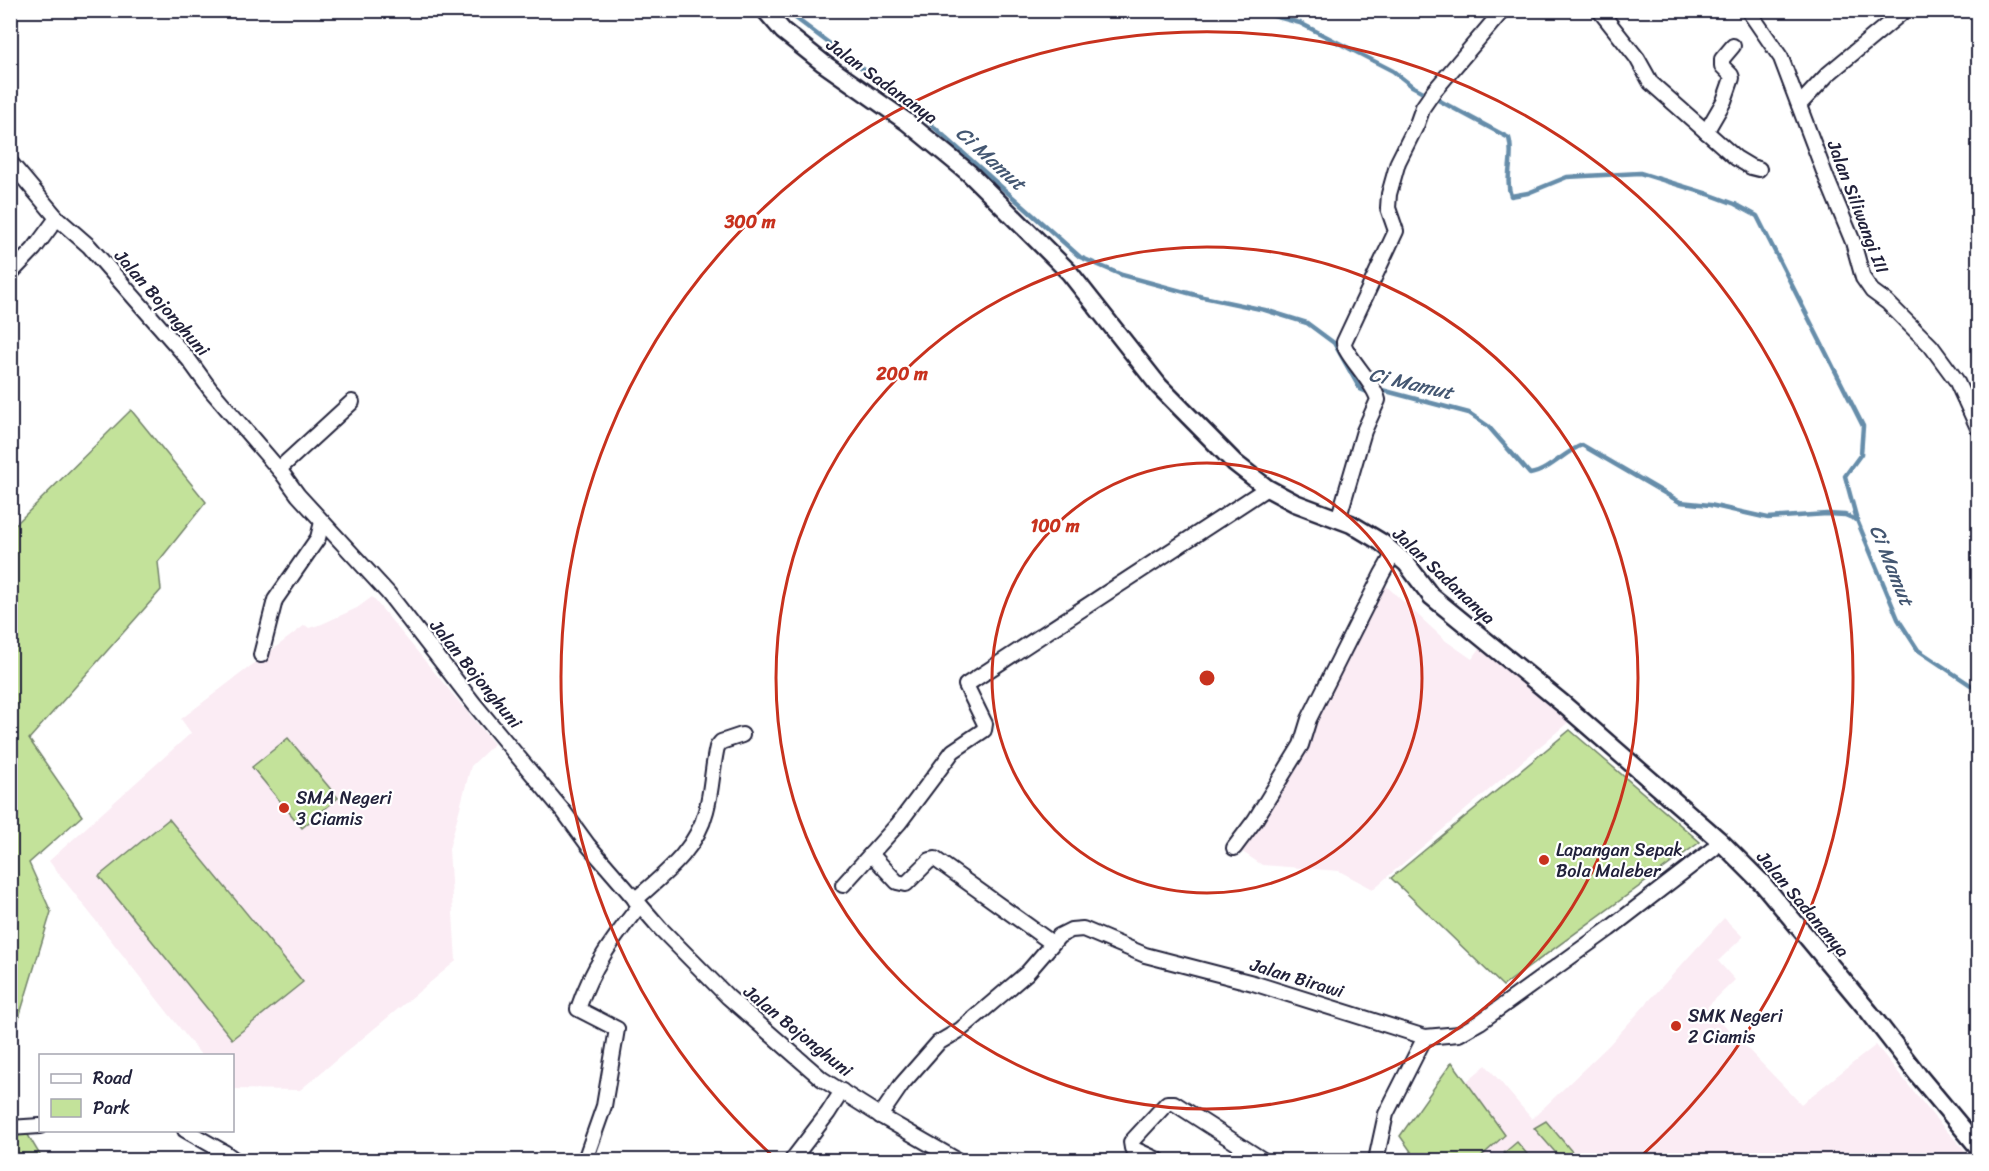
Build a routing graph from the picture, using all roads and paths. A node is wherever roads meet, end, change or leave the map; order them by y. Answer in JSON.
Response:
{"nodes":[{"id":1,"x":765,"y":10,"type":"edge"},
{"id":2,"x":1503,"y":10,"type":"edge"},
{"id":3,"x":1599,"y":10,"type":"edge"},
{"id":4,"x":1748,"y":10,"type":"edge"},
{"id":5,"x":1905,"y":10,"type":"edge"},
{"id":6,"x":1733,"y":46,"type":"dead end"},
{"id":7,"x":1799,"y":105,"type":"junction"},
{"id":8,"x":1706,"y":132,"type":"junction"},
{"id":9,"x":10,"y":162,"type":"edge"},
{"id":10,"x":1759,"y":169,"type":"dead end"},
{"id":11,"x":57,"y":218,"type":"junction"},
{"id":12,"x":10,"y":274,"type":"edge"},
{"id":13,"x":352,"y":402,"type":"dead end"},
{"id":14,"x":1978,"y":428,"type":"edge"},
{"id":15,"x":279,"y":469,"type":"junction"},
{"id":16,"x":1267,"y":488,"type":"junction"},
{"id":17,"x":1338,"y":520,"type":"junction"},
{"id":18,"x":322,"y":522,"type":"junction"},
{"id":19,"x":1394,"y":553,"type":"junction"},
{"id":20,"x":261,"y":655,"type":"dead end"},
{"id":21,"x":742,"y":735,"type":"dead end"},
{"id":22,"x":1719,"y":840,"type":"junction"},
{"id":23,"x":1234,"y":848,"type":"dead end"},
{"id":24,"x":871,"y":854,"type":"junction"},
{"id":25,"x":843,"y":885,"type":"dead end"},
{"id":26,"x":638,"y":902,"type":"junction"},
{"id":27,"x":1052,"y":943,"type":"junction"},
{"id":28,"x":1425,"y":1037,"type":"junction"},
{"id":29,"x":842,"y":1091,"type":"junction"},
{"id":30,"x":880,"y":1116,"type":"junction"},
{"id":31,"x":39,"y":1126,"type":"edge"},
{"id":32,"x":10,"y":1128,"type":"edge"},
{"id":33,"x":187,"y":1132,"type":"edge"},
{"id":34,"x":1978,"y":1147,"type":"edge"},
{"id":35,"x":235,"y":1161,"type":"edge"},
{"id":36,"x":585,"y":1161,"type":"edge"},
{"id":37,"x":792,"y":1161,"type":"edge"},
{"id":38,"x":957,"y":1161,"type":"edge"},
{"id":39,"x":1158,"y":1161,"type":"edge"},
{"id":40,"x":1263,"y":1161,"type":"edge"},
{"id":41,"x":1376,"y":1161,"type":"edge"}],
"edges":[{"from":1,"to":16,"type":"street","name":"Jalan Sadananya"},
{"from":2,"to":17,"type":"street"},
{"from":3,"to":8,"type":"street"},
{"from":4,"to":7,"type":"street","name":"Jalan Siliwangi III"},
{"from":5,"to":7,"type":"street"},
{"from":6,"to":8,"type":"street"},
{"from":7,"to":14,"type":"street","name":"Jalan Siliwangi III"},
{"from":8,"to":10,"type":"street"},
{"from":9,"to":11,"type":"street","name":"Jalan Bojonghuni"},
{"from":11,"to":12,"type":"street"},
{"from":11,"to":15,"type":"street","name":"Jalan Bojonghuni"},
{"from":13,"to":15,"type":"street"},
{"from":15,"to":18,"type":"street","name":"Jalan Bojonghuni"},
{"from":16,"to":17,"type":"street","name":"Jalan Sadananya"},
{"from":16,"to":24,"type":"street"},
{"from":17,"to":19,"type":"street","name":"Jalan Sadananya"},
{"from":18,"to":20,"type":"street"},
{"from":18,"to":26,"type":"street","name":"Jalan Bojonghuni"},
{"from":19,"to":22,"type":"street","name":"Jalan Sadananya"},
{"from":19,"to":23,"type":"street"},
{"from":21,"to":26,"type":"street"},
{"from":22,"to":28,"type":"street","name":"Jalan Birawi"},
{"from":22,"to":34,"type":"street","name":"Jalan Sadananya"},
{"from":24,"to":25,"type":"street"},
{"from":24,"to":27,"type":"street"},
{"from":26,"to":29,"type":"street","name":"Jalan Bojonghuni"},
{"from":26,"to":36,"type":"street"},
{"from":27,"to":28,"type":"street","name":"Jalan Birawi"},
{"from":27,"to":30,"type":"street","name":"Jalan Birawi"},
{"from":28,"to":41,"type":"street"},
{"from":29,"to":30,"type":"street","name":"Jalan Bojonghuni"},
{"from":29,"to":37,"type":"street"},
{"from":30,"to":38,"type":"street","name":"Jalan Bojonghuni"},
{"from":31,"to":32,"type":"street"},
{"from":33,"to":35,"type":"street"},
{"from":39,"to":40,"type":"street"}]}
